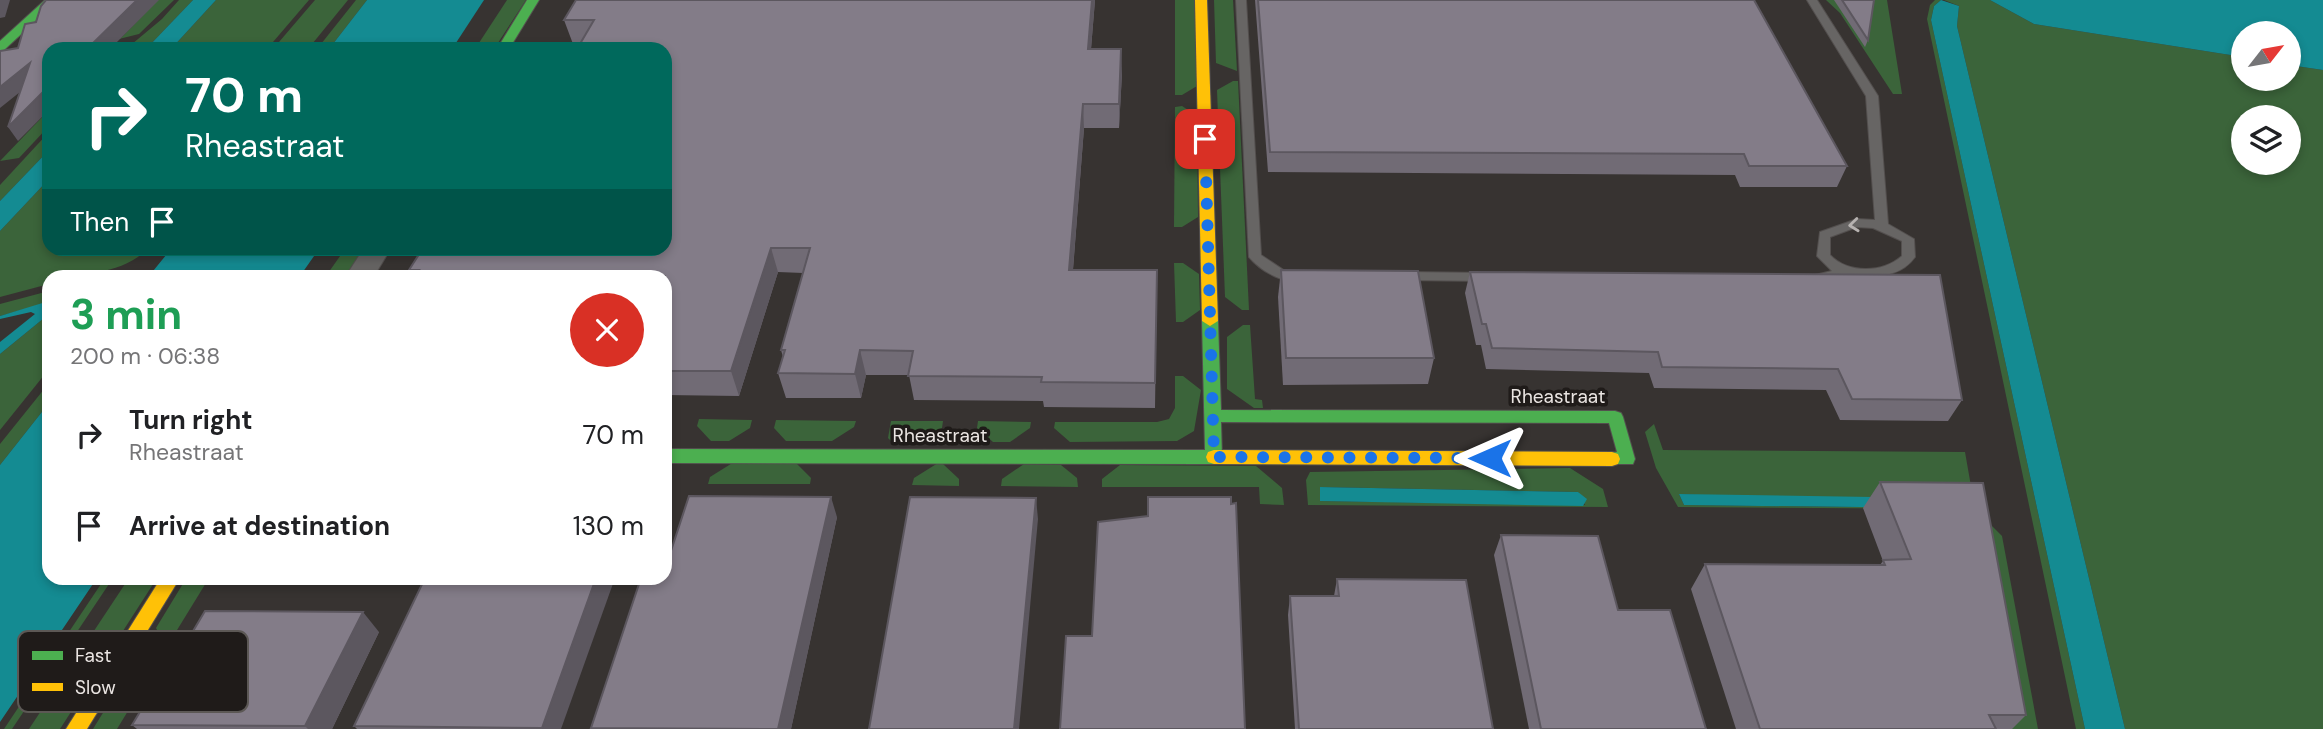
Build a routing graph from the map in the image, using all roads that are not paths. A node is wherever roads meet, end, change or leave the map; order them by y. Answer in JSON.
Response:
{"nodes":[{"id":1,"x":52,"y":0,"type":"edge"},
{"id":2,"x":533,"y":0,"type":"edge"},
{"id":3,"x":1201,"y":0,"type":"edge"},
{"id":4,"x":1241,"y":0,"type":"edge"},
{"id":5,"x":1812,"y":0,"type":"edge"},
{"id":6,"x":507,"y":42,"type":"edge"},
{"id":7,"x":0,"y":47,"type":"edge"},
{"id":8,"x":1882,"y":224,"type":"junction"},
{"id":9,"x":1850,"y":272,"type":"junction"},
{"id":10,"x":1310,"y":275,"type":"edge"},
{"id":11,"x":1393,"y":276,"type":"edge"},
{"id":12,"x":1505,"y":277,"type":"edge"},
{"id":13,"x":1811,"y":279,"type":"edge"},
{"id":14,"x":1213,"y":416,"type":"junction"},
{"id":15,"x":672,"y":456,"type":"edge"},
{"id":16,"x":1214,"y":457,"type":"junction"},
{"id":17,"x":168,"y":585,"type":"edge"},
{"id":18,"x":138,"y":631,"type":"edge"},
{"id":19,"x":87,"y":712,"type":"edge"},
{"id":20,"x":76,"y":729,"type":"edge"}],
"edges":[{"from":1,"to":7,"type":"street"},
{"from":2,"to":6,"type":"street"},
{"from":3,"to":14,"type":"street"},
{"from":4,"to":10,"type":"lane"},
{"from":5,"to":8,"type":"lane"},
{"from":8,"to":9,"type":"lane"},
{"from":8,"to":9,"type":"lane","one_way":true},
{"from":9,"to":13,"type":"lane"},
{"from":11,"to":12,"type":"lane"},
{"from":14,"to":16,"type":"street"},
{"from":14,"to":16,"type":"street","name":"Rheastraat"},
{"from":15,"to":16,"type":"street","name":"Rheastraat"},
{"from":17,"to":18,"type":"street"},
{"from":19,"to":20,"type":"street"}]}
